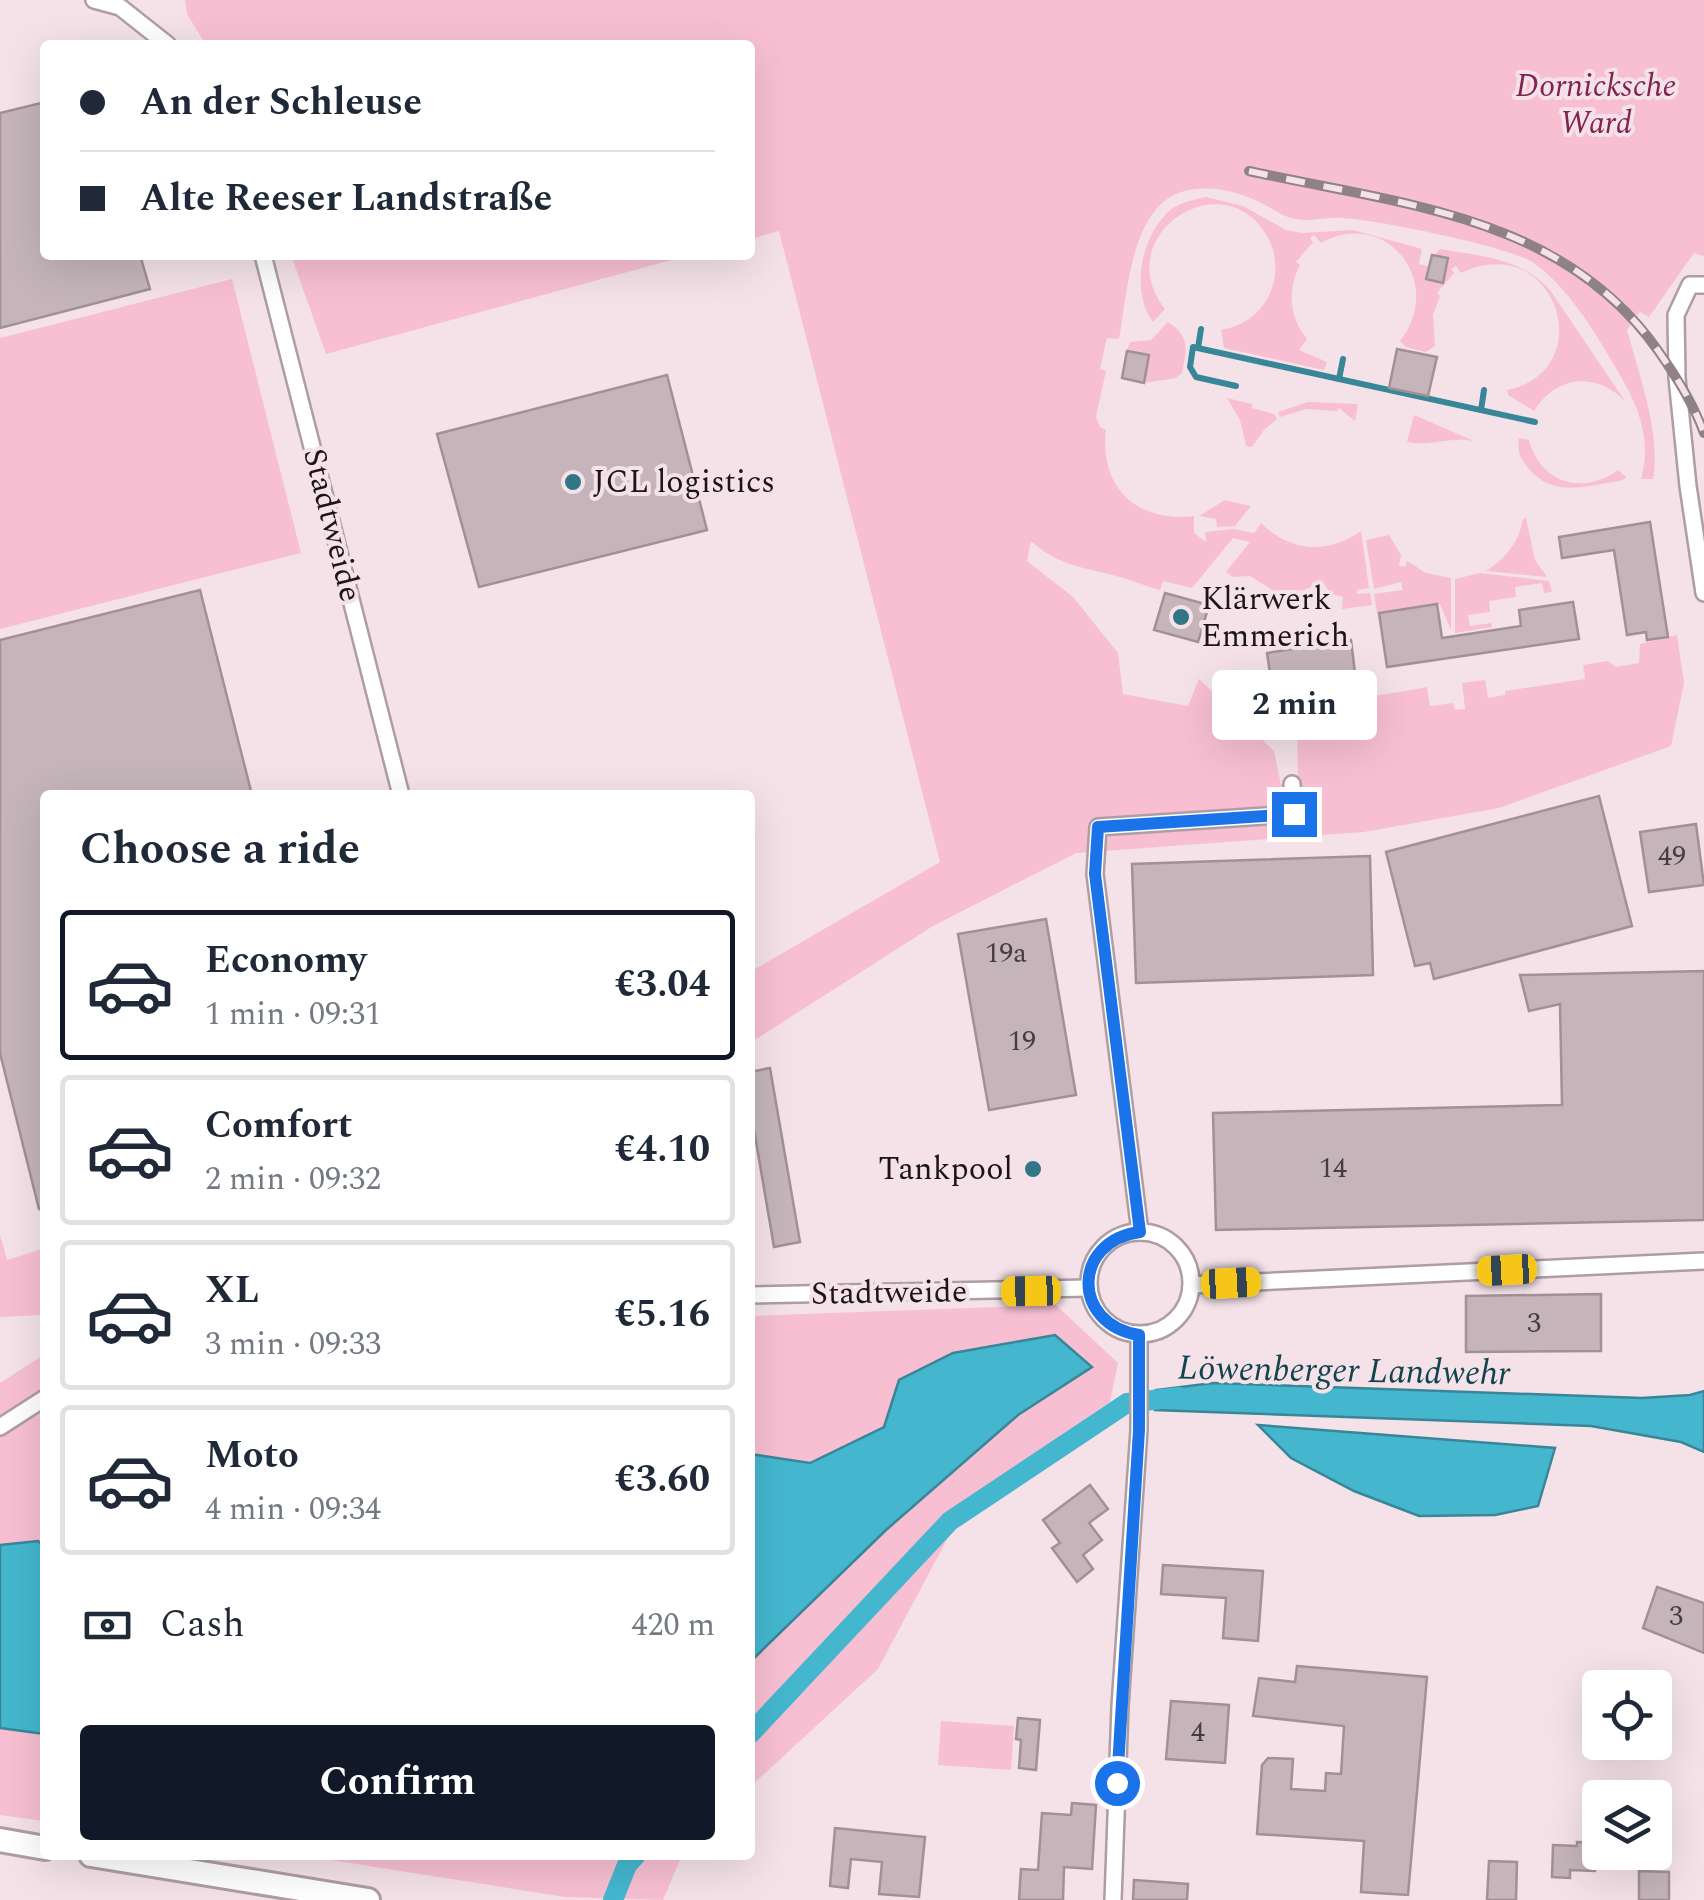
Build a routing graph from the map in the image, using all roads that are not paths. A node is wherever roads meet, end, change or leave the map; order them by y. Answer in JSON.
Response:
{"nodes":[{"id":1,"x":94,"y":0,"type":"edge"},
{"id":2,"x":162,"y":40,"type":"edge"},
{"id":3,"x":264,"y":260,"type":"edge"},
{"id":4,"x":1697,"y":285,"type":"edge"},
{"id":5,"x":1704,"y":593,"type":"edge"},
{"id":6,"x":1292,"y":784,"type":"dead end"},
{"id":7,"x":400,"y":790,"type":"edge"},
{"id":8,"x":1140,"y":1232,"type":"junction"},
{"id":9,"x":1704,"y":1261,"type":"edge"},
{"id":10,"x":1192,"y":1285,"type":"junction"},
{"id":11,"x":1088,"y":1288,"type":"junction"},
{"id":12,"x":755,"y":1295,"type":"edge"},
{"id":13,"x":1139,"y":1335,"type":"junction"},
{"id":14,"x":40,"y":1401,"type":"edge"},
{"id":15,"x":0,"y":1427,"type":"edge"},
{"id":16,"x":0,"y":1840,"type":"edge"},
{"id":17,"x":40,"y":1847,"type":"edge"},
{"id":18,"x":122,"y":1860,"type":"edge"},
{"id":19,"x":368,"y":1900,"type":"edge"},
{"id":20,"x":1113,"y":1900,"type":"edge"}],
"edges":[{"from":1,"to":2,"type":"street"},
{"from":3,"to":7,"type":"street","name":"Stadtweide"},
{"from":4,"to":5,"type":"street"},
{"from":6,"to":8,"type":"street"},
{"from":8,"to":10,"type":"street"},
{"from":8,"to":11,"type":"street"},
{"from":9,"to":10,"type":"street"},
{"from":10,"to":13,"type":"street"},
{"from":11,"to":12,"type":"street","name":"Stadtweide"},
{"from":11,"to":13,"type":"street"},
{"from":13,"to":20,"type":"street"},
{"from":14,"to":15,"type":"street"},
{"from":16,"to":17,"type":"main road"},
{"from":18,"to":19,"type":"main road"}]}
